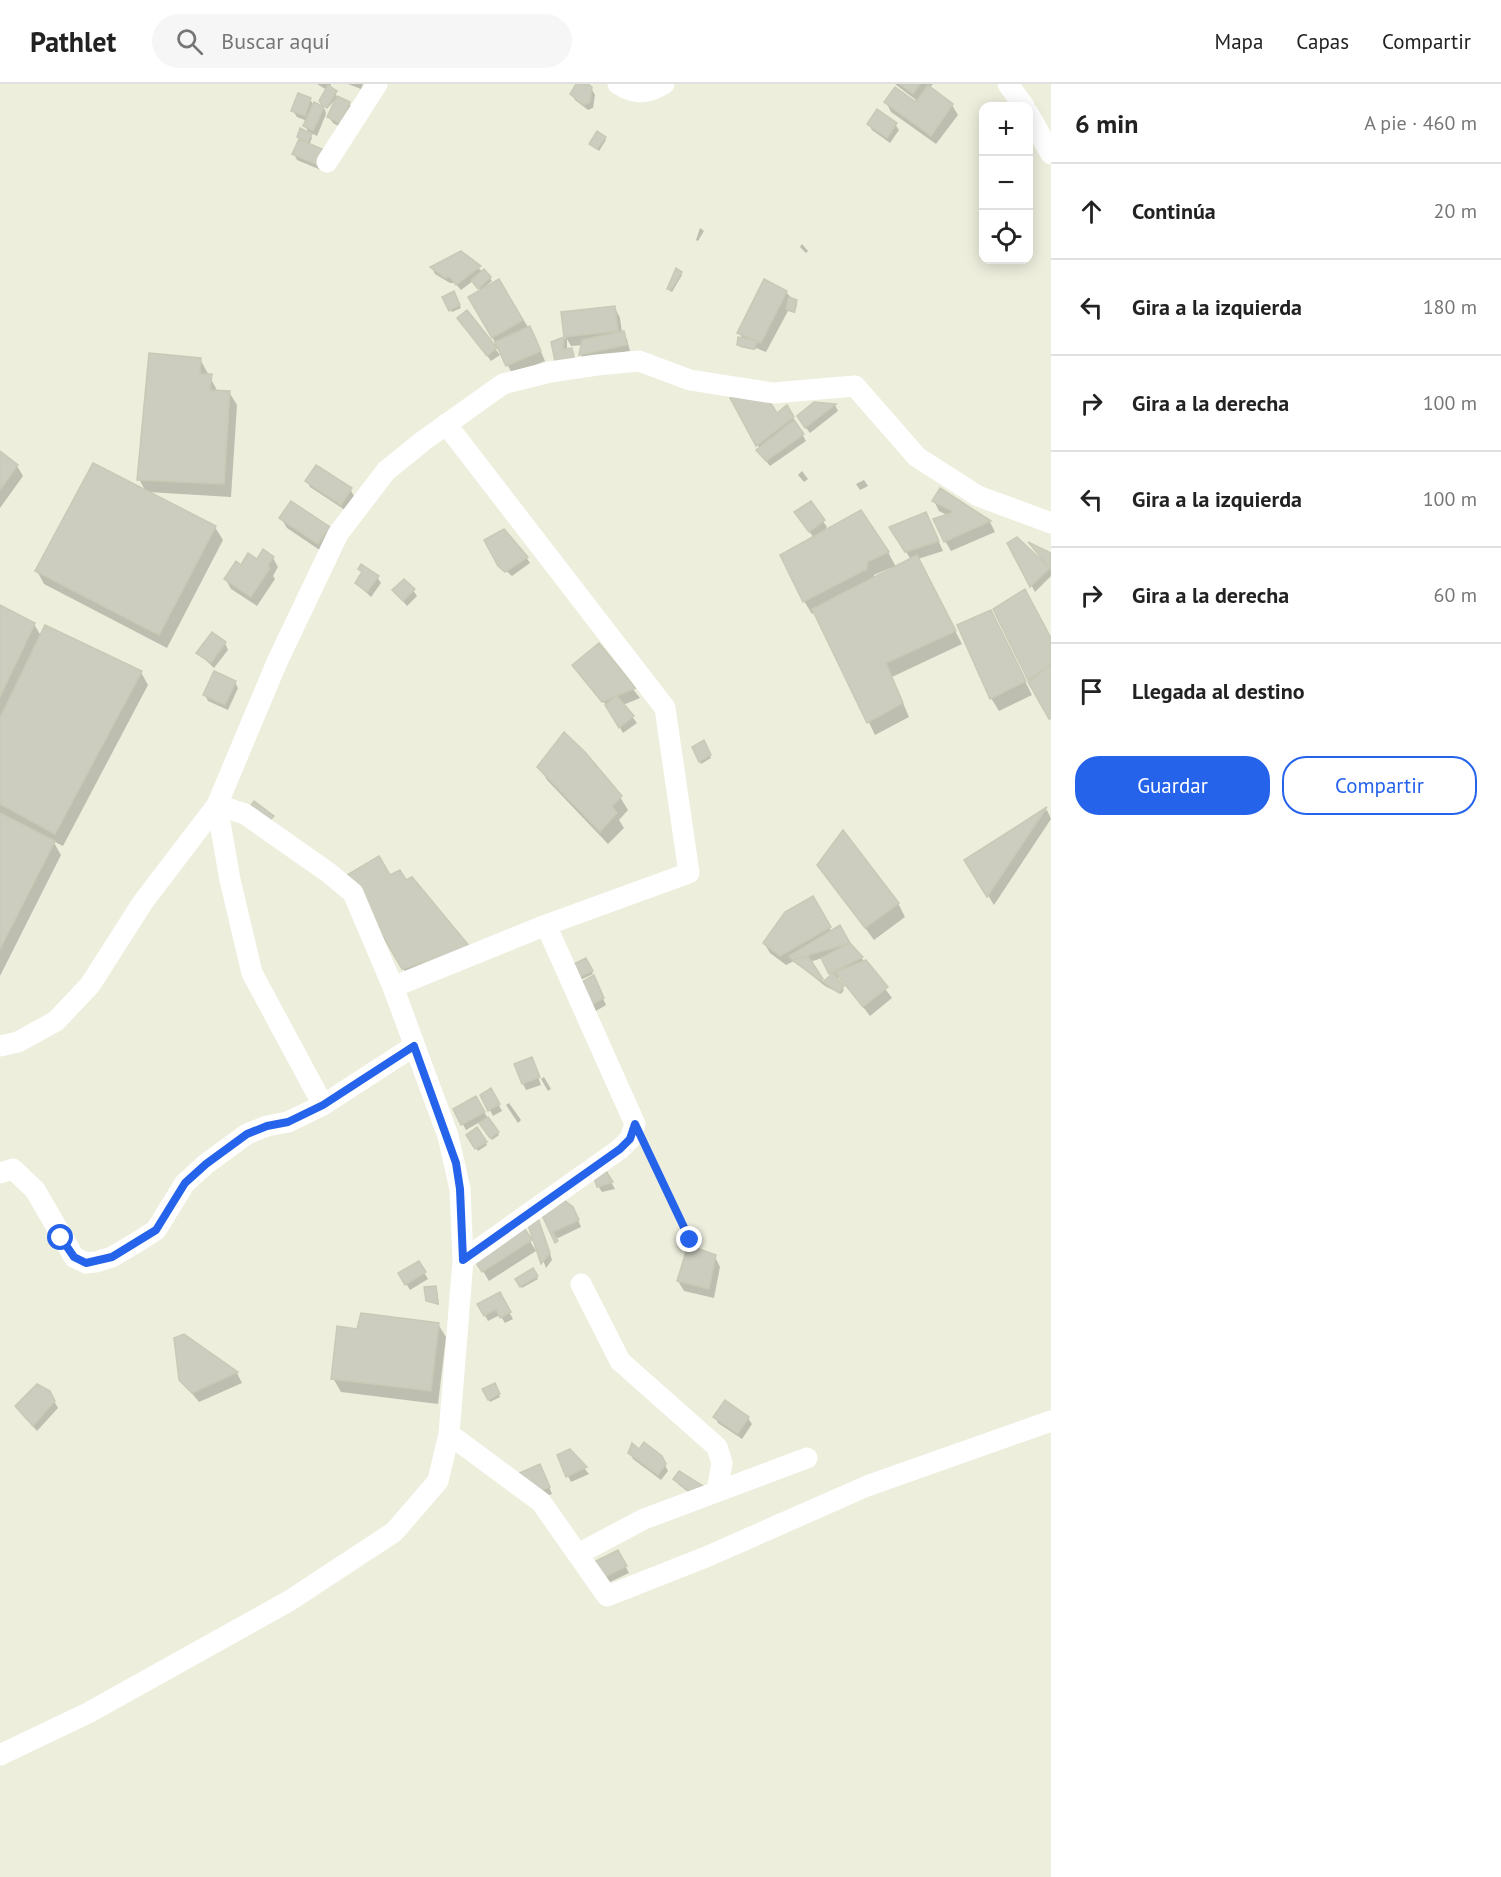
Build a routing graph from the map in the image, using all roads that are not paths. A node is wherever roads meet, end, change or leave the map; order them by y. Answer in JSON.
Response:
{"nodes":[{"id":1,"x":377,"y":84,"type":"edge"},
{"id":2,"x":618,"y":84,"type":"edge"},
{"id":3,"x":664,"y":84,"type":"edge"},
{"id":4,"x":1008,"y":84,"type":"edge"},
{"id":5,"x":1021,"y":102,"type":"edge"},
{"id":6,"x":1033,"y":120,"type":"edge"},
{"id":7,"x":1051,"y":154,"type":"edge"},
{"id":8,"x":327,"y":162,"type":"dead end"},
{"id":9,"x":446,"y":424,"type":"junction"},
{"id":10,"x":1051,"y":523,"type":"edge"},
{"id":11,"x":217,"y":805,"type":"junction"},
{"id":12,"x":546,"y":926,"type":"junction"},
{"id":13,"x":393,"y":987,"type":"junction"},
{"id":14,"x":0,"y":1046,"type":"edge"},
{"id":15,"x":414,"y":1046,"type":"junction"},
{"id":16,"x":323,"y":1105,"type":"junction"},
{"id":17,"x":0,"y":1173,"type":"edge"},
{"id":18,"x":463,"y":1260,"type":"junction"},
{"id":19,"x":581,"y":1284,"type":"dead end"},
{"id":20,"x":1051,"y":1421,"type":"edge"},
{"id":21,"x":448,"y":1434,"type":"junction"},
{"id":22,"x":717,"y":1447,"type":"junction"},
{"id":23,"x":807,"y":1458,"type":"dead end"},
{"id":24,"x":754,"y":1480,"type":"junction"},
{"id":25,"x":717,"y":1491,"type":"junction"},
{"id":26,"x":578,"y":1554,"type":"junction"},
{"id":27,"x":0,"y":1755,"type":"edge"}],
"edges":[{"from":1,"to":8,"type":"street"},
{"from":2,"to":3,"type":"street"},
{"from":4,"to":5,"type":"street"},
{"from":6,"to":7,"type":"street"},
{"from":9,"to":10,"type":"street"},
{"from":9,"to":11,"type":"street"},
{"from":9,"to":12,"type":"street"},
{"from":11,"to":13,"type":"street"},
{"from":11,"to":14,"type":"street"},
{"from":11,"to":16,"type":"street"},
{"from":12,"to":13,"type":"street"},
{"from":12,"to":18,"type":"street"},
{"from":13,"to":15,"type":"street"},
{"from":15,"to":16,"type":"street"},
{"from":15,"to":18,"type":"street"},
{"from":16,"to":17,"type":"street"},
{"from":18,"to":21,"type":"street"},
{"from":19,"to":22,"type":"street"},
{"from":20,"to":26,"type":"street"},
{"from":21,"to":26,"type":"street"},
{"from":21,"to":27,"type":"street"},
{"from":22,"to":24,"type":"street"},
{"from":22,"to":25,"type":"street"},
{"from":23,"to":24,"type":"street"},
{"from":24,"to":25,"type":"street"},
{"from":25,"to":26,"type":"street"}]}
